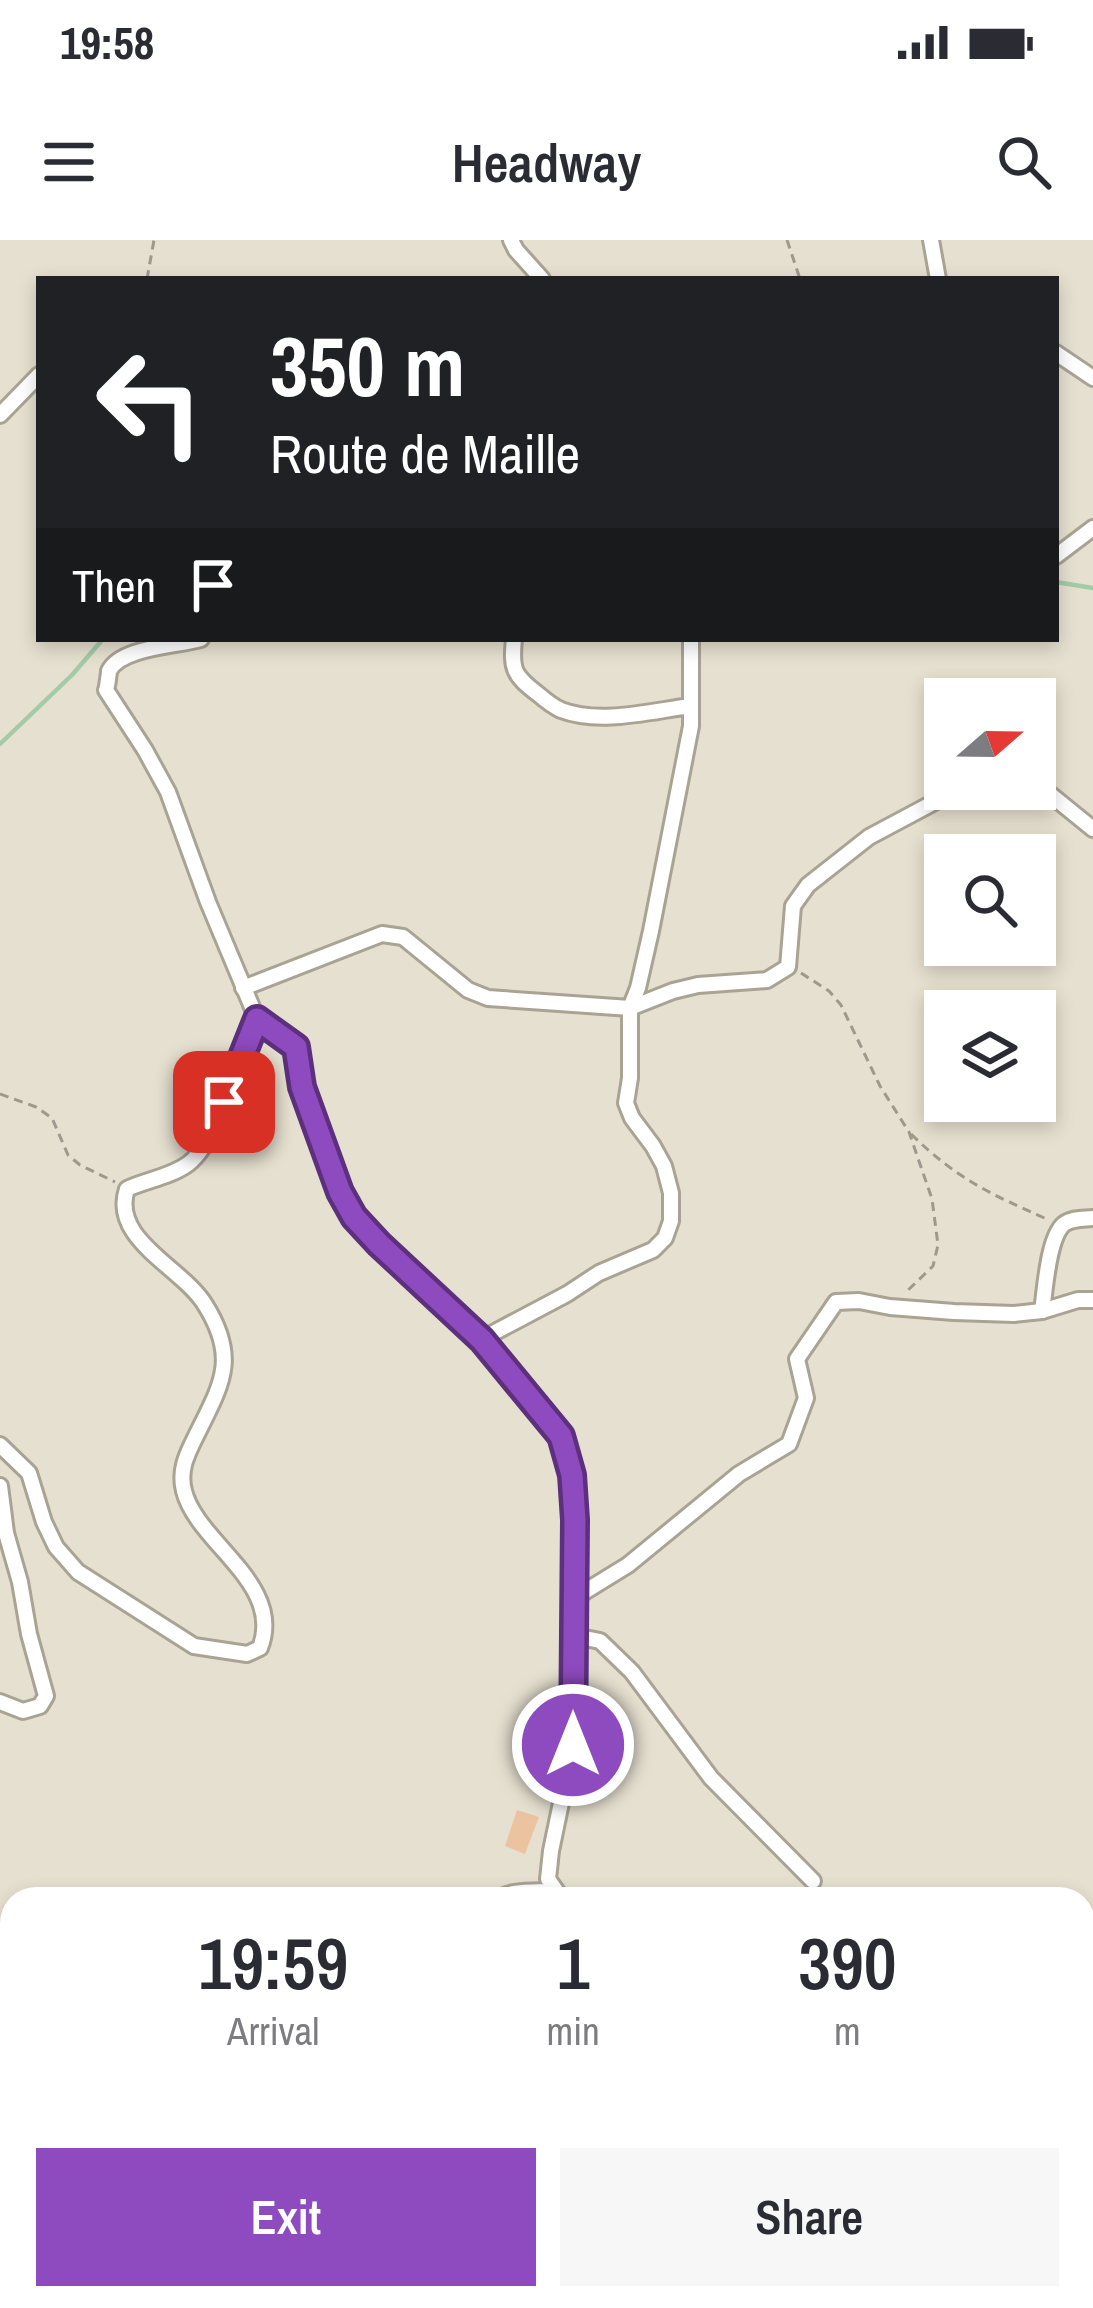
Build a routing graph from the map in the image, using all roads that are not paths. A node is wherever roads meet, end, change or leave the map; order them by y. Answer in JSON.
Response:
{"nodes":[{"id":1,"x":511,"y":240,"type":"edge"},
{"id":2,"x":931,"y":240,"type":"edge"},
{"id":3,"x":539,"y":276,"type":"edge"},
{"id":4,"x":937,"y":276,"type":"edge"},
{"id":5,"x":1059,"y":355,"type":"edge"},
{"id":6,"x":36,"y":378,"type":"edge"},
{"id":7,"x":1093,"y":378,"type":"edge"},
{"id":8,"x":0,"y":415,"type":"edge"},
{"id":9,"x":1093,"y":528,"type":"edge"},
{"id":10,"x":1059,"y":554,"type":"edge"},
{"id":11,"x":186,"y":642,"type":"edge"},
{"id":12,"x":514,"y":642,"type":"edge"},
{"id":13,"x":692,"y":642,"type":"edge"},
{"id":14,"x":692,"y":706,"type":"junction"},
{"id":15,"x":1056,"y":799,"type":"edge"},
{"id":16,"x":924,"y":808,"type":"edge"},
{"id":17,"x":1093,"y":829,"type":"edge"},
{"id":18,"x":243,"y":988,"type":"junction"},
{"id":19,"x":630,"y":1008,"type":"junction"},
{"id":20,"x":257,"y":1019,"type":"junction"},
{"id":21,"x":1093,"y":1219,"type":"edge"},
{"id":22,"x":1093,"y":1300,"type":"edge"},
{"id":23,"x":1042,"y":1312,"type":"junction"},
{"id":24,"x":482,"y":1340,"type":"junction"},
{"id":25,"x":0,"y":1445,"type":"edge"},
{"id":26,"x":0,"y":1486,"type":"edge"},
{"id":27,"x":575,"y":1597,"type":"junction"},
{"id":28,"x":575,"y":1636,"type":"junction"},
{"id":29,"x":0,"y":1702,"type":"edge"},
{"id":30,"x":813,"y":1881,"type":"dead end"},
{"id":31,"x":553,"y":1887,"type":"edge"}],
"edges":[{"from":1,"to":3,"type":"street"},
{"from":2,"to":4,"type":"street"},
{"from":5,"to":7,"type":"street"},
{"from":6,"to":8,"type":"street"},
{"from":9,"to":10,"type":"street"},
{"from":11,"to":18,"type":"street"},
{"from":12,"to":14,"type":"street"},
{"from":13,"to":14,"type":"street"},
{"from":14,"to":19,"type":"street"},
{"from":15,"to":17,"type":"street"},
{"from":16,"to":19,"type":"street"},
{"from":18,"to":19,"type":"street"},
{"from":18,"to":20,"type":"street"},
{"from":19,"to":24,"type":"street"},
{"from":20,"to":24,"type":"street"},
{"from":20,"to":25,"type":"street"},
{"from":21,"to":23,"type":"street"},
{"from":22,"to":23,"type":"street"},
{"from":23,"to":27,"type":"street"},
{"from":24,"to":27,"type":"street"},
{"from":26,"to":29,"type":"street"},
{"from":27,"to":28,"type":"street"},
{"from":28,"to":30,"type":"street"},
{"from":28,"to":31,"type":"street"}]}
